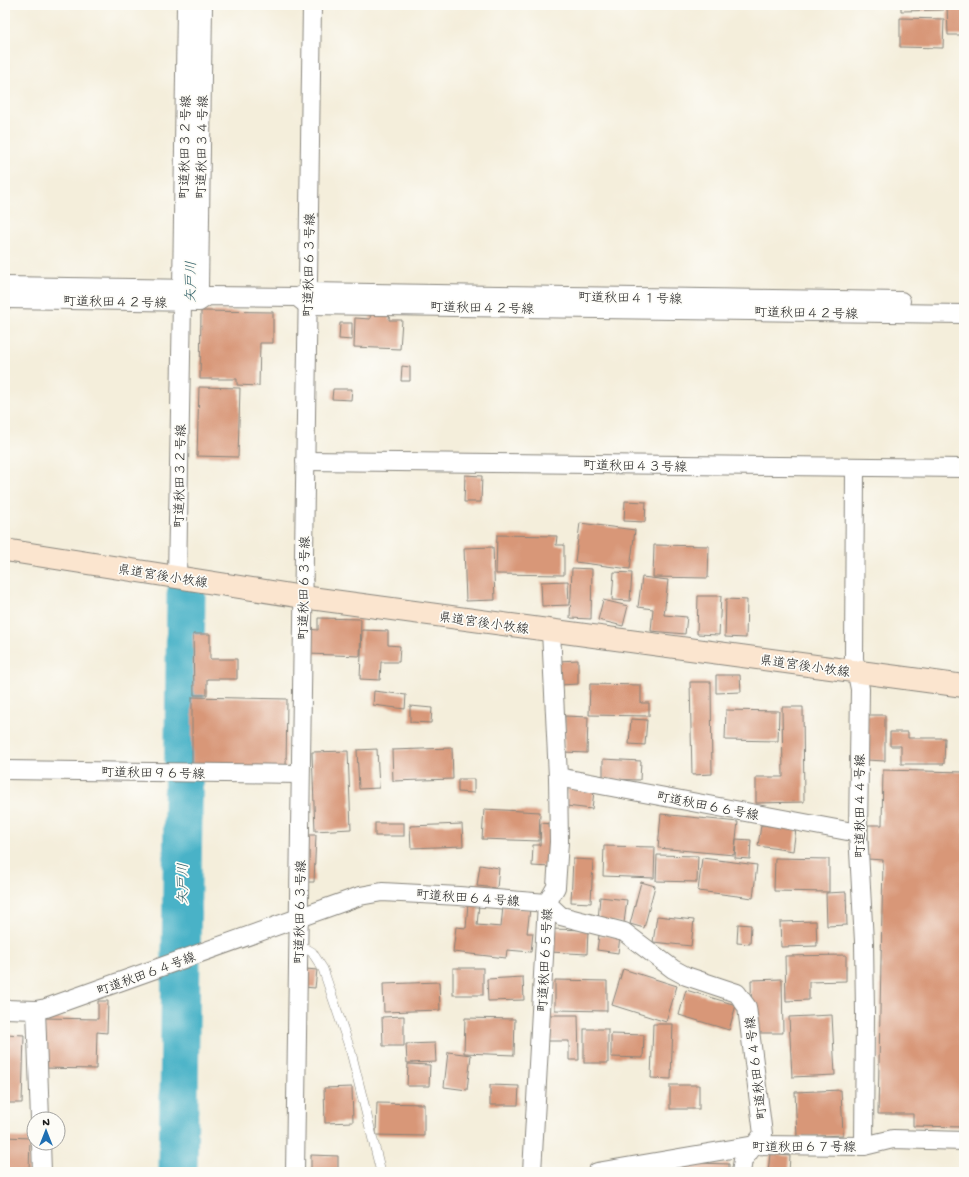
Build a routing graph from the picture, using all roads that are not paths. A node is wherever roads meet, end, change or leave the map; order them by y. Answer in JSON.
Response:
{"nodes":[{"id":1,"x":186,"y":5,"type":"edge"},
{"id":2,"x":204,"y":5,"type":"edge"},
{"id":3,"x":312,"y":5,"type":"edge"},
{"id":4,"x":5,"y":286,"type":"edge"},
{"id":5,"x":193,"y":294,"type":"junction"},
{"id":6,"x":304,"y":298,"type":"junction"},
{"id":7,"x":5,"y":299,"type":"edge"},
{"id":8,"x":964,"y":302,"type":"edge"},
{"id":9,"x":964,"y":314,"type":"edge"},
{"id":10,"x":305,"y":461,"type":"junction"},
{"id":11,"x":855,"y":467,"type":"junction"},
{"id":12,"x":964,"y":468,"type":"edge"},
{"id":13,"x":5,"y":550,"type":"edge"},
{"id":14,"x":177,"y":577,"type":"junction"},
{"id":15,"x":303,"y":597,"type":"junction"},
{"id":16,"x":552,"y":631,"type":"junction"},
{"id":17,"x":856,"y":671,"type":"junction"},
{"id":18,"x":964,"y":686,"type":"edge"},
{"id":19,"x":5,"y":770,"type":"edge"},
{"id":20,"x":300,"y":774,"type":"junction"},
{"id":21,"x":558,"y":777,"type":"junction"},
{"id":22,"x":858,"y":833,"type":"junction"},
{"id":23,"x":547,"y":903,"type":"junction"},
{"id":24,"x":299,"y":918,"type":"junction"},
{"id":25,"x":298,"y":944,"type":"junction"},
{"id":26,"x":5,"y":1009,"type":"edge"},
{"id":27,"x":36,"y":1010,"type":"junction"},
{"id":28,"x":40,"y":1111,"type":"edge"},
{"id":29,"x":964,"y":1141,"type":"edge"},
{"id":30,"x":755,"y":1145,"type":"junction"},
{"id":31,"x":864,"y":1146,"type":"junction"},
{"id":32,"x":41,"y":1151,"type":"edge"},
{"id":33,"x":42,"y":1172,"type":"edge"},
{"id":34,"x":295,"y":1172,"type":"edge"},
{"id":35,"x":380,"y":1172,"type":"edge"},
{"id":36,"x":532,"y":1172,"type":"edge"},
{"id":37,"x":597,"y":1172,"type":"edge"},
{"id":38,"x":741,"y":1172,"type":"edge"}],
"edges":[{"from":1,"to":5,"type":"street","name":"町道秋田３２号線"},
{"from":2,"to":5,"type":"street","name":"町道秋田３４号線"},
{"from":3,"to":6,"type":"street","name":"町道秋田６３号線"},
{"from":4,"to":5,"type":"street"},
{"from":5,"to":6,"type":"street","name":"町道秋田４２号線"},
{"from":5,"to":7,"type":"street","name":"町道秋田４２号線"},
{"from":5,"to":14,"type":"street","name":"町道秋田３２号線"},
{"from":6,"to":8,"type":"street","name":"町道秋田４１号線"},
{"from":6,"to":9,"type":"street","name":"町道秋田４２号線"},
{"from":6,"to":10,"type":"street","name":"町道秋田６３号線"},
{"from":10,"to":11,"type":"street","name":"町道秋田４３号線"},
{"from":10,"to":15,"type":"street","name":"町道秋田６３号線"},
{"from":11,"to":12,"type":"street","name":"町道秋田４３号線"},
{"from":11,"to":17,"type":"street","name":"町道秋田４４号線"},
{"from":13,"to":14,"type":"main road","name":"県道宮後小牧線"},
{"from":14,"to":15,"type":"main road","name":"県道宮後小牧線"},
{"from":15,"to":16,"type":"main road","name":"県道宮後小牧線"},
{"from":15,"to":20,"type":"street","name":"町道秋田６３号線"},
{"from":16,"to":17,"type":"main road","name":"県道宮後小牧線"},
{"from":16,"to":21,"type":"street","name":"町道秋田６５号線"},
{"from":17,"to":18,"type":"main road","name":"県道宮後小牧線"},
{"from":17,"to":22,"type":"street","name":"町道秋田４４号線"},
{"from":19,"to":20,"type":"street","name":"町道秋田９６号線"},
{"from":20,"to":24,"type":"street","name":"町道秋田６３号線"},
{"from":21,"to":22,"type":"street","name":"町道秋田６６号線"},
{"from":21,"to":23,"type":"street","name":"町道秋田６５号線"},
{"from":22,"to":31,"type":"street","name":"町道秋田４４号線"},
{"from":23,"to":24,"type":"street","name":"町道秋田６４号線"},
{"from":23,"to":30,"type":"street","name":"町道秋田６４号線"},
{"from":23,"to":36,"type":"street","name":"町道秋田６５号線"},
{"from":24,"to":25,"type":"street","name":"町道秋田６３号線"},
{"from":24,"to":27,"type":"street","name":"町道秋田６４号線"},
{"from":25,"to":34,"type":"street","name":"町道秋田６３号線"},
{"from":25,"to":35,"type":"lane"},
{"from":26,"to":27,"type":"street","name":"町道秋田６４号線"},
{"from":27,"to":28,"type":"street"},
{"from":29,"to":31,"type":"street","name":"町道秋田６７号線"},
{"from":30,"to":31,"type":"street","name":"町道秋田６７号線"},
{"from":30,"to":37,"type":"street","name":"町道秋田６７号線"},
{"from":30,"to":38,"type":"street","name":"町道秋田６４号線"},
{"from":32,"to":33,"type":"street"}]}
